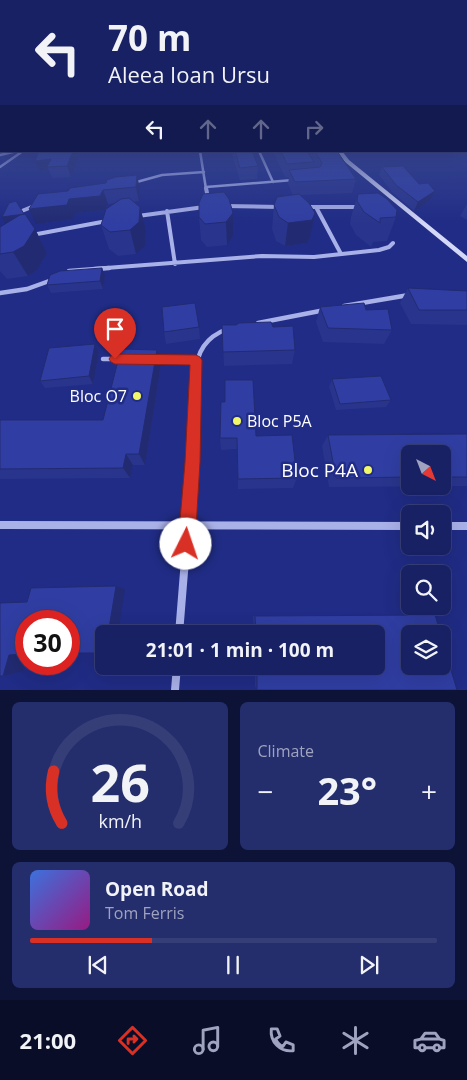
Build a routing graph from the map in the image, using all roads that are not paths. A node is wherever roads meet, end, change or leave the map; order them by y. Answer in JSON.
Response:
{"nodes":[{"id":1,"x":12,"y":159,"type":"edge"},
{"id":2,"x":202,"y":159,"type":"edge"},
{"id":3,"x":263,"y":159,"type":"edge"},
{"id":4,"x":346,"y":159,"type":"edge"},
{"id":5,"x":0,"y":167,"type":"edge"},
{"id":6,"x":204,"y":172,"type":"junction"},
{"id":7,"x":299,"y":179,"type":"edge"},
{"id":8,"x":273,"y":182,"type":"junction"},
{"id":9,"x":128,"y":185,"type":"edge"},
{"id":10,"x":206,"y":187,"type":"junction"},
{"id":11,"x":36,"y":206,"type":"edge"},
{"id":12,"x":219,"y":206,"type":"edge"},
{"id":13,"x":287,"y":207,"type":"edge"},
{"id":14,"x":306,"y":207,"type":"edge"},
{"id":15,"x":363,"y":207,"type":"edge"},
{"id":16,"x":392,"y":207,"type":"edge"},
{"id":17,"x":402,"y":207,"type":"junction"},
{"id":18,"x":316,"y":208,"type":"junction"},
{"id":19,"x":167,"y":211,"type":"junction"},
{"id":20,"x":10,"y":216,"type":"edge"},
{"id":21,"x":131,"y":218,"type":"edge"},
{"id":22,"x":112,"y":220,"type":"edge"},
{"id":23,"x":29,"y":236,"type":"edge"},
{"id":24,"x":393,"y":243,"type":"dead end"},
{"id":25,"x":341,"y":254,"type":"junction"},
{"id":26,"x":467,"y":260,"type":"edge"},
{"id":27,"x":175,"y":264,"type":"junction"},
{"id":28,"x":0,"y":293,"type":"edge"},
{"id":29,"x":420,"y":294,"type":"edge"},
{"id":30,"x":336,"y":307,"type":"edge"},
{"id":31,"x":327,"y":309,"type":"edge"},
{"id":32,"x":255,"y":324,"type":"edge"},
{"id":33,"x":230,"y":328,"type":"edge"},
{"id":34,"x":103,"y":359,"type":"dead end"},
{"id":35,"x":133,"y":359,"type":"edge"},
{"id":36,"x":151,"y":360,"type":"edge"},
{"id":37,"x":196,"y":360,"type":"junction"},
{"id":38,"x":0,"y":525,"type":"edge"},
{"id":39,"x":401,"y":526,"type":"edge"},
{"id":40,"x":451,"y":526,"type":"edge"},
{"id":41,"x":467,"y":526,"type":"edge"},
{"id":42,"x":188,"y":527,"type":"junction"},
{"id":43,"x":180,"y":625,"type":"edge"},
{"id":44,"x":176,"y":675,"type":"edge"},
{"id":45,"x":175,"y":690,"type":"edge"}],
"edges":[{"from":1,"to":5,"type":"street"},
{"from":2,"to":6,"type":"street"},
{"from":3,"to":8,"type":"street"},
{"from":4,"to":17,"type":"street"},
{"from":6,"to":9,"type":"street"},
{"from":6,"to":10,"type":"street"},
{"from":7,"to":8,"type":"street"},
{"from":8,"to":10,"type":"street"},
{"from":10,"to":19,"type":"street"},
{"from":11,"to":20,"type":"street"},
{"from":12,"to":13,"type":"street"},
{"from":14,"to":18,"type":"street"},
{"from":15,"to":18,"type":"street"},
{"from":16,"to":17,"type":"street"},
{"from":17,"to":26,"type":"street"},
{"from":18,"to":25,"type":"street"},
{"from":19,"to":21,"type":"street"},
{"from":19,"to":27,"type":"street"},
{"from":22,"to":23,"type":"street"},
{"from":24,"to":25,"type":"street"},
{"from":25,"to":27,"type":"street"},
{"from":27,"to":28,"type":"street"},
{"from":29,"to":30,"type":"street"},
{"from":31,"to":32,"type":"street"},
{"from":33,"to":37,"type":"street"},
{"from":34,"to":35,"type":"street"},
{"from":36,"to":37,"type":"street"},
{"from":37,"to":42,"type":"street"},
{"from":38,"to":42,"type":"street"},
{"from":39,"to":42,"type":"street"},
{"from":40,"to":41,"type":"street"},
{"from":42,"to":43,"type":"street"},
{"from":44,"to":45,"type":"street"}]}
